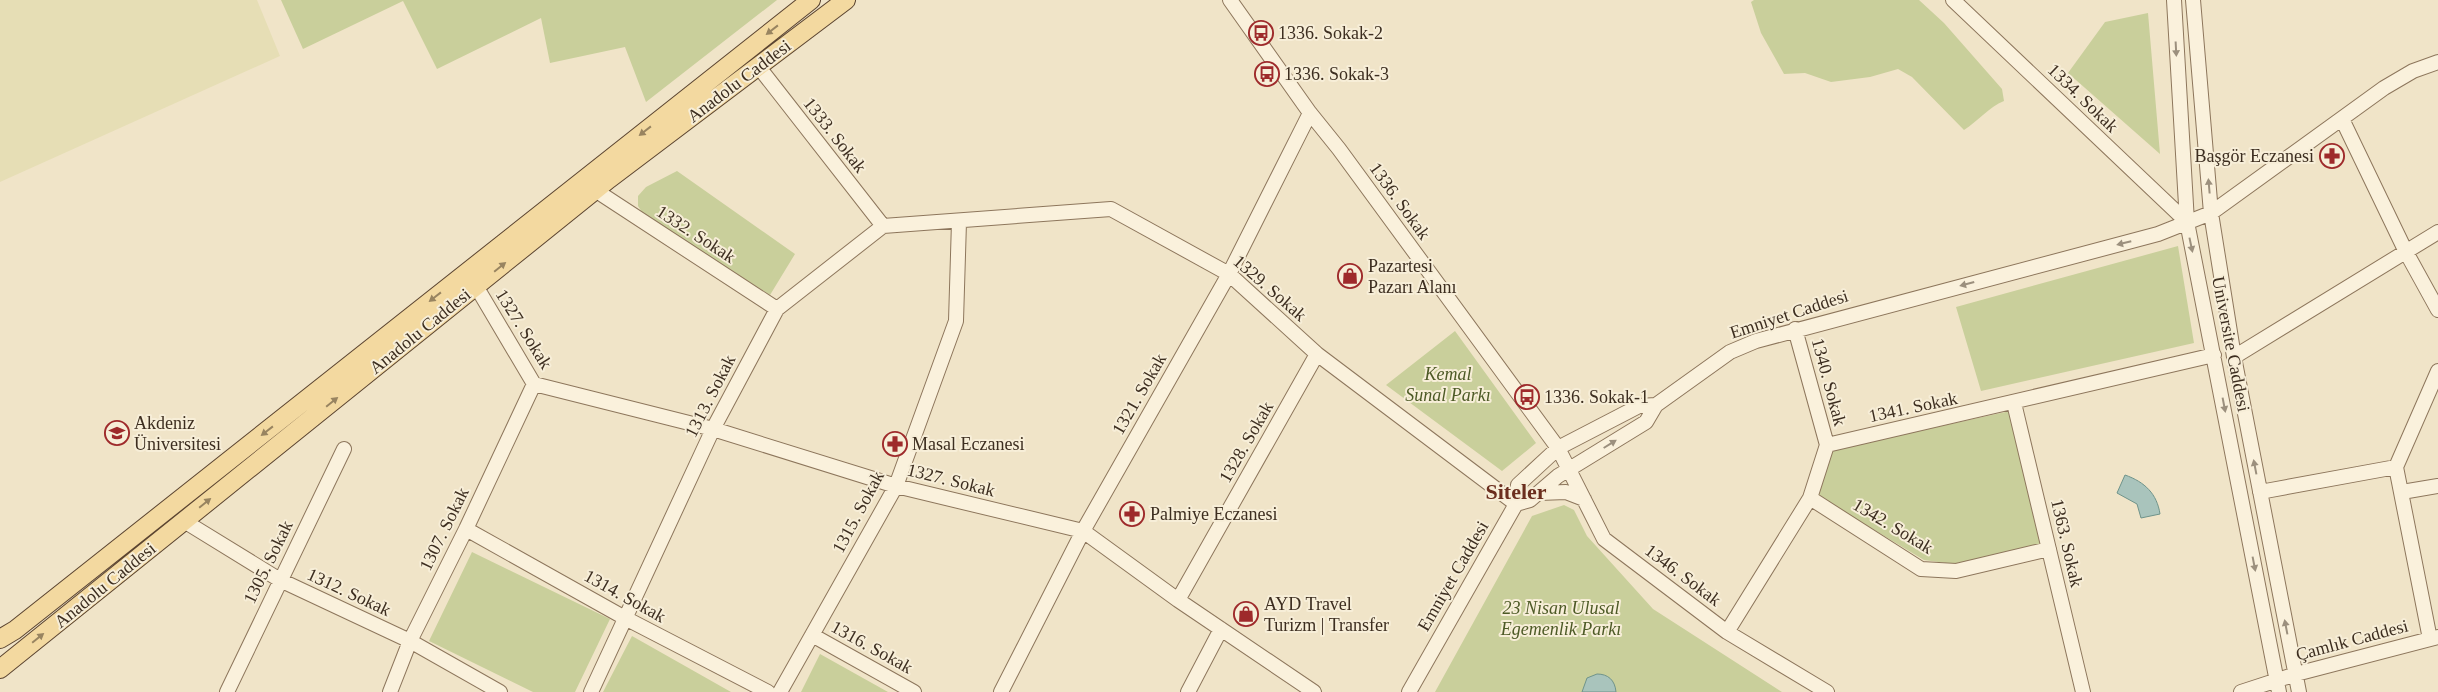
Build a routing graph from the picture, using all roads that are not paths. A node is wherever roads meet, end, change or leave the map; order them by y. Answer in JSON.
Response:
{"nodes":[{"id":1,"x":810,"y":0,"type":"edge"},
{"id":2,"x":846,"y":0,"type":"edge"},
{"id":3,"x":1230,"y":0,"type":"edge"},
{"id":4,"x":1953,"y":0,"type":"edge"},
{"id":5,"x":2174,"y":0,"type":"edge"},
{"id":6,"x":2193,"y":0,"type":"edge"},
{"id":7,"x":2438,"y":62,"type":"edge"},
{"id":8,"x":758,"y":66,"type":"junction"},
{"id":9,"x":1310,"y":113,"type":"junction"},
{"id":10,"x":2342,"y":120,"type":"junction"},
{"id":11,"x":595,"y":190,"type":"junction"},
{"id":12,"x":2211,"y":213,"type":"junction"},
{"id":13,"x":959,"y":222,"type":"junction"},
{"id":14,"x":2186,"y":222,"type":"junction"},
{"id":15,"x":883,"y":226,"type":"junction"},
{"id":16,"x":2438,"y":232,"type":"edge"},
{"id":17,"x":2406,"y":252,"type":"junction"},
{"id":18,"x":1229,"y":274,"type":"junction"},
{"id":19,"x":476,"y":286,"type":"junction"},
{"id":20,"x":777,"y":309,"type":"junction"},
{"id":21,"x":2438,"y":310,"type":"edge"},
{"id":22,"x":1795,"y":329,"type":"junction"},
{"id":23,"x":1317,"y":354,"type":"junction"},
{"id":24,"x":2214,"y":355,"type":"junction"},
{"id":25,"x":2234,"y":357,"type":"junction"},
{"id":26,"x":2438,"y":370,"type":"edge"},
{"id":27,"x":534,"y":384,"type":"junction"},
{"id":28,"x":2014,"y":403,"type":"junction"},
{"id":29,"x":1656,"y":405,"type":"junction"},
{"id":30,"x":713,"y":429,"type":"junction"},
{"id":31,"x":1827,"y":445,"type":"junction"},
{"id":32,"x":1558,"y":448,"type":"junction"},
{"id":33,"x":344,"y":449,"type":"dead end"},
{"id":34,"x":2396,"y":466,"type":"junction"},
{"id":35,"x":1569,"y":470,"type":"junction"},
{"id":36,"x":896,"y":486,"type":"junction"},
{"id":37,"x":2438,"y":486,"type":"edge"},
{"id":38,"x":2260,"y":492,"type":"junction"},
{"id":39,"x":2402,"y":492,"type":"junction"},
{"id":40,"x":1539,"y":493,"type":"junction"},
{"id":41,"x":1584,"y":498,"type":"junction"},
{"id":42,"x":1810,"y":498,"type":"junction"},
{"id":43,"x":1516,"y":504,"type":"junction"},
{"id":44,"x":184,"y":521,"type":"junction"},
{"id":45,"x":466,"y":529,"type":"junction"},
{"id":46,"x":1083,"y":531,"type":"junction"},
{"id":47,"x":2049,"y":549,"type":"junction"},
{"id":48,"x":280,"y":580,"type":"junction"},
{"id":49,"x":1178,"y":600,"type":"junction"},
{"id":50,"x":625,"y":618,"type":"junction"},
{"id":51,"x":1221,"y":629,"type":"junction"},
{"id":52,"x":1727,"y":632,"type":"junction"},
{"id":53,"x":812,"y":635,"type":"junction"},
{"id":54,"x":0,"y":638,"type":"edge"},
{"id":55,"x":2434,"y":638,"type":"edge"},
{"id":56,"x":410,"y":641,"type":"junction"},
{"id":57,"x":0,"y":669,"type":"edge"},
{"id":58,"x":2296,"y":674,"type":"junction"},
{"id":59,"x":2278,"y":687,"type":"edge"},
{"id":60,"x":227,"y":692,"type":"edge"},
{"id":61,"x":390,"y":692,"type":"edge"},
{"id":62,"x":500,"y":692,"type":"edge"},
{"id":63,"x":591,"y":692,"type":"edge"},
{"id":64,"x":768,"y":692,"type":"edge"},
{"id":65,"x":780,"y":692,"type":"edge"},
{"id":66,"x":914,"y":692,"type":"edge"},
{"id":67,"x":1001,"y":692,"type":"edge"},
{"id":68,"x":1188,"y":692,"type":"edge"},
{"id":69,"x":1314,"y":692,"type":"edge"},
{"id":70,"x":1409,"y":692,"type":"edge"},
{"id":71,"x":1827,"y":692,"type":"edge"},
{"id":72,"x":2083,"y":692,"type":"edge"},
{"id":73,"x":2241,"y":692,"type":"edge"},
{"id":74,"x":2299,"y":692,"type":"edge"}],
"edges":[{"from":1,"to":54,"type":"main road","name":"Anadolu Caddesi","one_way":true},
{"from":2,"to":8,"type":"main road","name":"Anadolu Caddesi"},
{"from":3,"to":9,"type":"street","name":"1336. Sokak"},
{"from":4,"to":14,"type":"street","name":"1334. Sokak"},
{"from":5,"to":14,"type":"street","name":"Universite Caddesi","one_way":true},
{"from":12,"to":6,"type":"street","name":"Universite Caddesi","one_way":true},
{"from":7,"to":10,"type":"street","name":"Emniyet Caddesi"},
{"from":8,"to":11,"type":"main road","name":"Anadolu Caddesi"},
{"from":8,"to":15,"type":"street","name":"1333. Sokak"},
{"from":9,"to":18,"type":"street","name":"1321. Sokak"},
{"from":9,"to":32,"type":"street","name":"1336. Sokak"},
{"from":10,"to":12,"type":"street","name":"Emniyet Caddesi"},
{"from":10,"to":17,"type":"street"},
{"from":19,"to":11,"type":"main road","name":"Anadolu Caddesi","one_way":true},
{"from":11,"to":20,"type":"street","name":"1332. Sokak"},
{"from":12,"to":14,"type":"street","name":"Emniyet Caddesi"},
{"from":12,"to":25,"type":"street","name":"Universite Caddesi"},
{"from":13,"to":15,"type":"street"},
{"from":13,"to":18,"type":"street","name":"1329. Sokak"},
{"from":13,"to":36,"type":"street","name":"1315. Sokak"},
{"from":14,"to":22,"type":"street","name":"Emniyet Caddesi","one_way":true},
{"from":14,"to":24,"type":"street","name":"Universite Caddesi","one_way":true},
{"from":15,"to":20,"type":"street","name":"1313. Sokak"},
{"from":16,"to":17,"type":"street"},
{"from":17,"to":21,"type":"street"},
{"from":17,"to":25,"type":"street"},
{"from":18,"to":23,"type":"street","name":"1329. Sokak"},
{"from":18,"to":46,"type":"street","name":"1321. Sokak"},
{"from":19,"to":27,"type":"street","name":"1327. Sokak"},
{"from":44,"to":19,"type":"main road","name":"Anadolu Caddesi","one_way":true},
{"from":20,"to":30,"type":"street","name":"1313. Sokak"},
{"from":22,"to":29,"type":"street","name":"Emniyet Caddesi"},
{"from":22,"to":31,"type":"street","name":"1340. Sokak"},
{"from":23,"to":43,"type":"street","name":"1329. Sokak"},
{"from":23,"to":49,"type":"street","name":"1328. Sokak"},
{"from":24,"to":28,"type":"street","name":"1341. Sokak"},
{"from":24,"to":59,"type":"street","name":"Universite Caddesi","one_way":true},
{"from":38,"to":25,"type":"street","name":"Universite Caddesi","one_way":true},
{"from":26,"to":34,"type":"street"},
{"from":27,"to":30,"type":"street","name":"1327. Sokak"},
{"from":27,"to":45,"type":"street","name":"1307. Sokak"},
{"from":28,"to":31,"type":"street","name":"1341. Sokak"},
{"from":28,"to":47,"type":"street","name":"1363. Sokak"},
{"from":29,"to":32,"type":"street","name":"Emniyet Caddesi"},
{"from":35,"to":29,"type":"street","one_way":true},
{"from":30,"to":36,"type":"street","name":"1327. Sokak"},
{"from":30,"to":50,"type":"street","name":"1313. Sokak"},
{"from":31,"to":42,"type":"street"},
{"from":32,"to":35,"type":"street","name":"1346. Sokak"},
{"from":32,"to":43,"type":"street","name":"Emniyet Caddesi"},
{"from":33,"to":48,"type":"street","name":"1305. Sokak"},
{"from":34,"to":38,"type":"street"},
{"from":34,"to":39,"type":"street"},
{"from":35,"to":40,"type":"street"},
{"from":35,"to":41,"type":"street","name":"1346. Sokak"},
{"from":36,"to":46,"type":"street","name":"1327. Sokak"},
{"from":36,"to":53,"type":"street","name":"1315. Sokak"},
{"from":37,"to":39,"type":"street"},
{"from":58,"to":38,"type":"street","name":"Universite Caddesi","one_way":true},
{"from":39,"to":55,"type":"street"},
{"from":40,"to":41,"type":"street"},
{"from":40,"to":43,"type":"street"},
{"from":41,"to":52,"type":"street","name":"1346. Sokak"},
{"from":42,"to":47,"type":"street","name":"1342. Sokak"},
{"from":42,"to":52,"type":"street"},
{"from":43,"to":70,"type":"street","name":"Emniyet Caddesi"},
{"from":44,"to":48,"type":"street","name":"1312. Sokak"},
{"from":57,"to":44,"type":"main road","name":"Anadolu Caddesi","one_way":true},
{"from":45,"to":50,"type":"street","name":"1314. Sokak"},
{"from":45,"to":56,"type":"street","name":"1307. Sokak"},
{"from":46,"to":49,"type":"street","name":"1327. Sokak"},
{"from":46,"to":67,"type":"street","name":"1321. Sokak"},
{"from":47,"to":72,"type":"street","name":"1363. Sokak"},
{"from":48,"to":56,"type":"street","name":"1312. Sokak"},
{"from":48,"to":60,"type":"street","name":"1305. Sokak"},
{"from":49,"to":51,"type":"street","name":"1327. Sokak"},
{"from":50,"to":63,"type":"street","name":"1313. Sokak"},
{"from":50,"to":64,"type":"street","name":"1314. Sokak"},
{"from":51,"to":68,"type":"street"},
{"from":51,"to":69,"type":"street","name":"1327. Sokak"},
{"from":52,"to":71,"type":"street","name":"1346. Sokak"},
{"from":53,"to":65,"type":"street","name":"1315. Sokak"},
{"from":53,"to":66,"type":"street","name":"1316. Sokak"},
{"from":55,"to":58,"type":"street","name":"Çamlık Caddesi"},
{"from":56,"to":61,"type":"street","name":"1307. Sokak"},
{"from":56,"to":62,"type":"street","name":"1312. Sokak"},
{"from":58,"to":59,"type":"street","name":"Çamlık Caddesi"},
{"from":58,"to":74,"type":"street","name":"Universite Caddesi"},
{"from":59,"to":73,"type":"street"}]}
